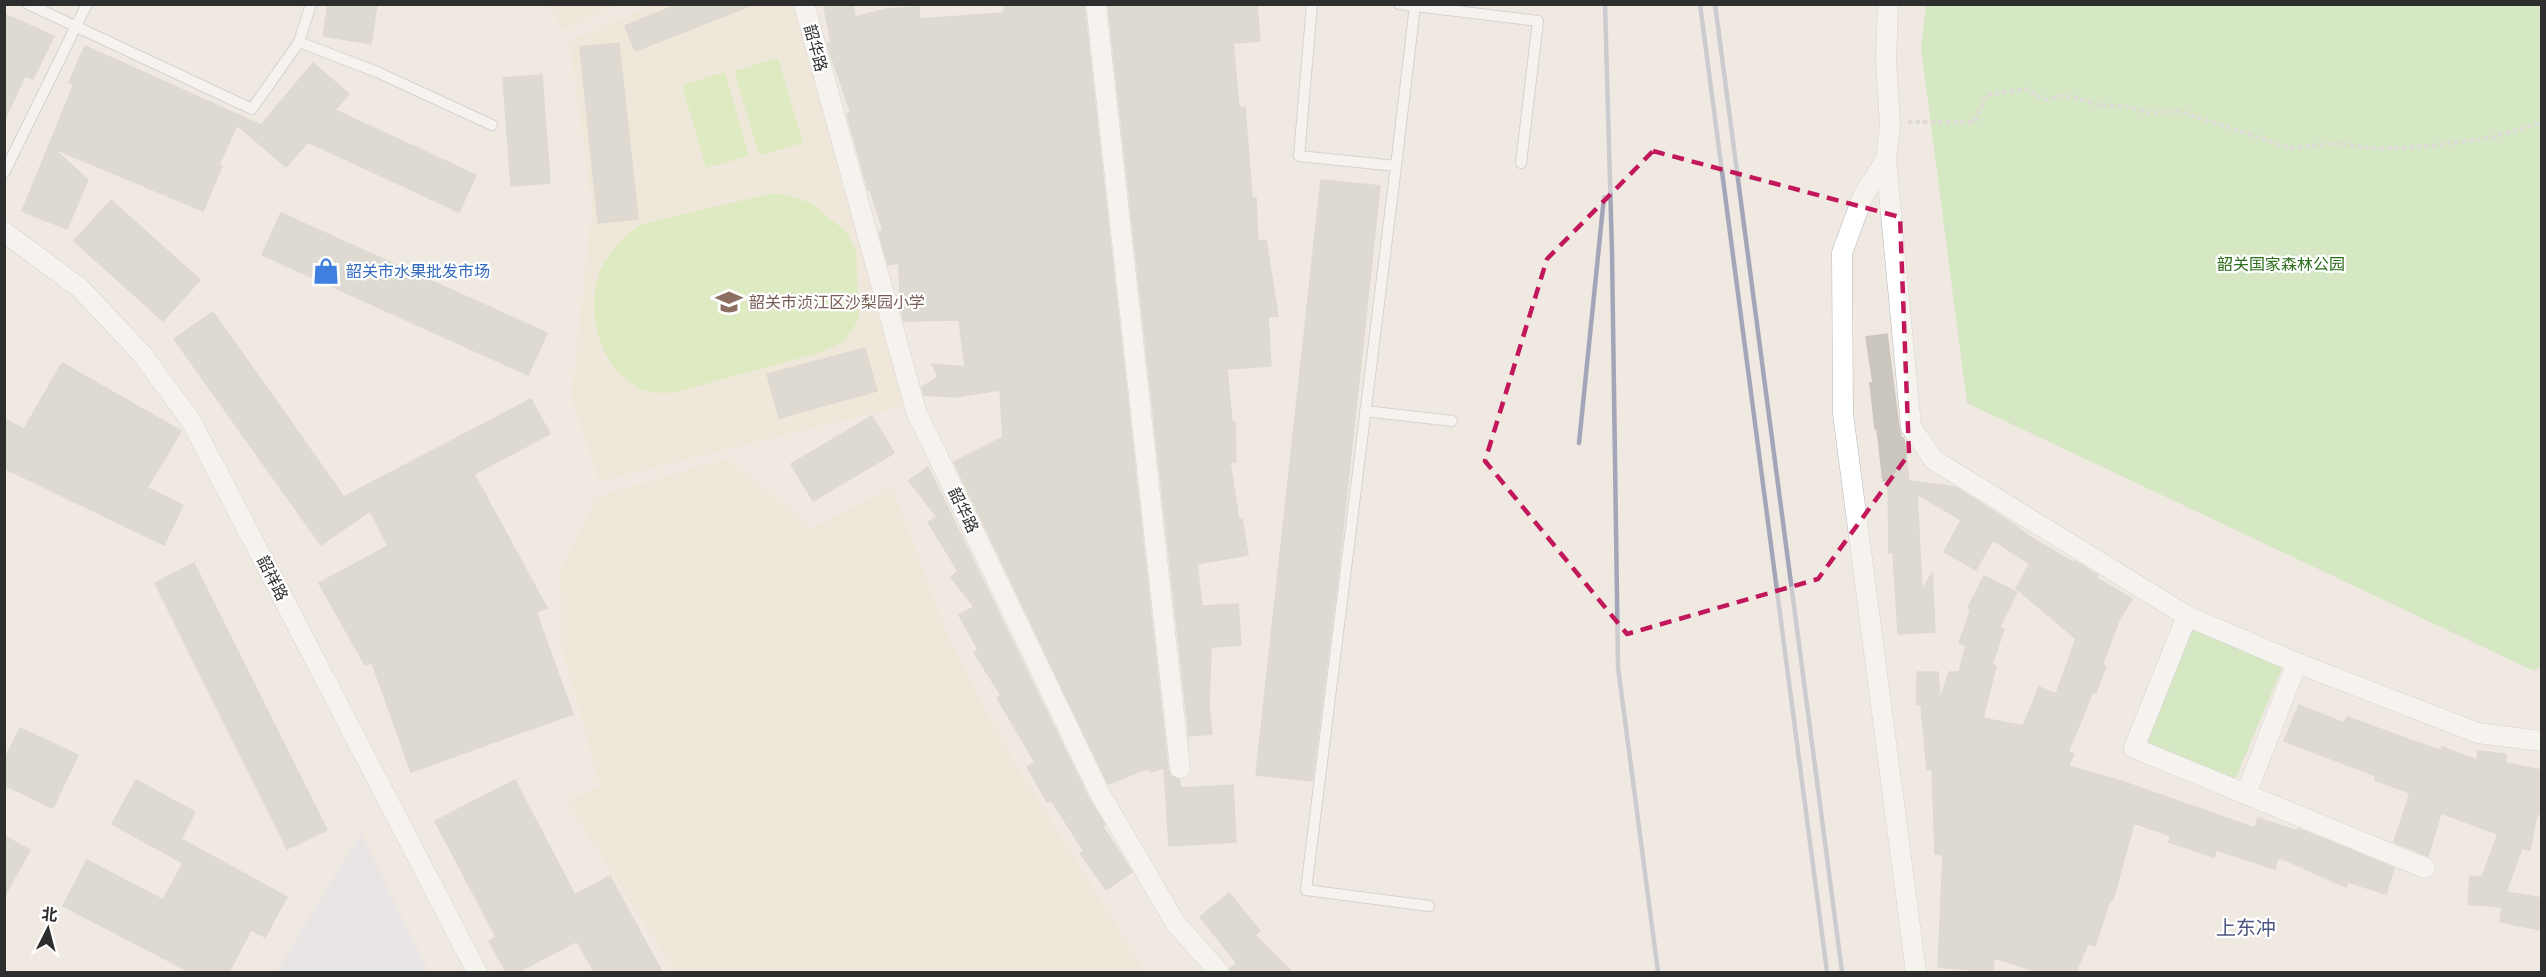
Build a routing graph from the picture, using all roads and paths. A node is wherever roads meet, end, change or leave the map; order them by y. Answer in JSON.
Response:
{"nodes":[{"id":1,"x":28,"y":4,"type":"edge"},
{"id":2,"x":87,"y":4,"type":"edge"},
{"id":3,"x":311,"y":4,"type":"edge"},
{"id":4,"x":804,"y":4,"type":"edge"},
{"id":5,"x":1096,"y":4,"type":"edge"},
{"id":6,"x":1312,"y":4,"type":"edge"},
{"id":7,"x":1399,"y":4,"type":"edge"},
{"id":8,"x":1888,"y":4,"type":"edge"},
{"id":9,"x":1415,"y":6,"type":"junction"},
{"id":10,"x":75,"y":27,"type":"junction"},
{"id":11,"x":299,"y":42,"type":"junction"},
{"id":12,"x":2541,"y":122,"type":"edge"},
{"id":13,"x":492,"y":125,"type":"dead end"},
{"id":14,"x":1890,"y":125,"type":"junction"},
{"id":15,"x":1886,"y":160,"type":"junction"},
{"id":16,"x":1521,"y":163,"type":"dead end"},
{"id":17,"x":1396,"y":166,"type":"junction"},
{"id":18,"x":4,"y":173,"type":"edge"},
{"id":19,"x":4,"y":232,"type":"edge"},
{"id":20,"x":1365,"y":411,"type":"junction"},
{"id":21,"x":1452,"y":421,"type":"dead end"},
{"id":22,"x":2187,"y":616,"type":"junction"},
{"id":23,"x":2297,"y":663,"type":"junction"},
{"id":24,"x":2541,"y":741,"type":"edge"},
{"id":25,"x":1180,"y":768,"type":"dead end"},
{"id":26,"x":2246,"y":794,"type":"junction"},
{"id":27,"x":2425,"y":868,"type":"dead end"},
{"id":28,"x":1429,"y":906,"type":"dead end"},
{"id":29,"x":477,"y":972,"type":"edge"},
{"id":30,"x":1219,"y":972,"type":"edge"},
{"id":31,"x":1916,"y":972,"type":"edge"}],
"edges":[{"from":1,"to":10,"type":"lane"},
{"from":2,"to":10,"type":"lane"},
{"from":3,"to":11,"type":"lane"},
{"from":4,"to":30,"type":"street","name":"韶华路"},
{"from":5,"to":25,"type":"street"},
{"from":6,"to":17,"type":"lane"},
{"from":7,"to":9,"type":"lane"},
{"from":8,"to":14,"type":"street"},
{"from":9,"to":16,"type":"lane"},
{"from":9,"to":17,"type":"lane"},
{"from":10,"to":11,"type":"lane"},
{"from":10,"to":18,"type":"lane"},
{"from":11,"to":13,"type":"lane"},
{"from":12,"to":14,"type":"path"},
{"from":14,"to":15,"type":"street"},
{"from":15,"to":22,"type":"street"},
{"from":15,"to":31,"type":"street"},
{"from":17,"to":20,"type":"lane"},
{"from":19,"to":29,"type":"street","name":"韶祥路"},
{"from":20,"to":21,"type":"lane"},
{"from":20,"to":28,"type":"lane"},
{"from":22,"to":23,"type":"street"},
{"from":22,"to":26,"type":"street"},
{"from":23,"to":24,"type":"street"},
{"from":23,"to":26,"type":"street"},
{"from":26,"to":27,"type":"street"}]}
